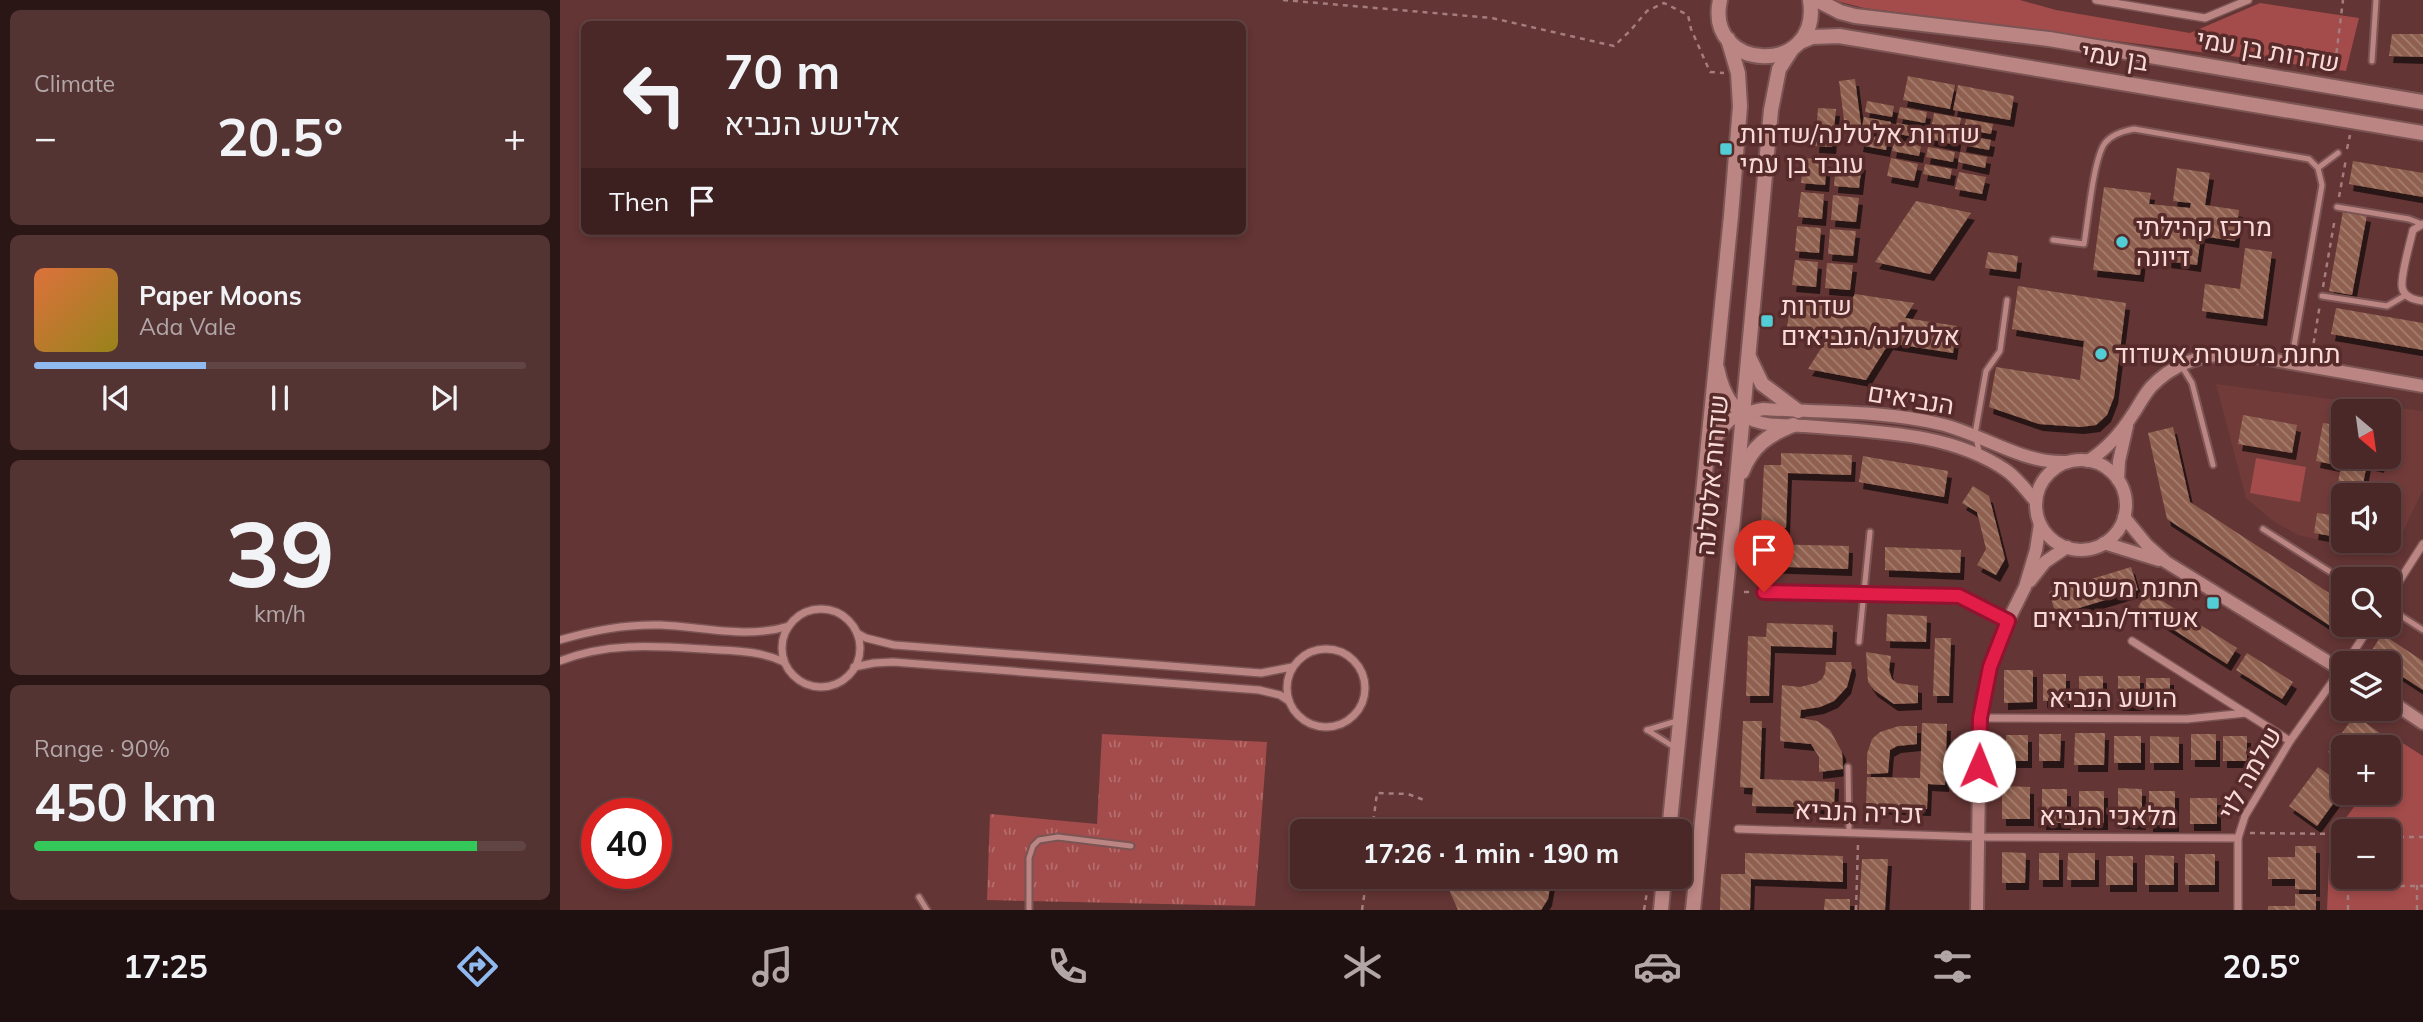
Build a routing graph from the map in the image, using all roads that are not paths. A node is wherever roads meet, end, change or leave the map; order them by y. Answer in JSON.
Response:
{"nodes":[{"id":1,"x":1720,"y":0,"type":"edge"},
{"id":2,"x":1810,"y":0,"type":"edge"},
{"id":3,"x":1817,"y":0,"type":"edge"},
{"id":4,"x":2096,"y":0,"type":"edge"},
{"id":5,"x":2248,"y":0,"type":"edge"},
{"id":6,"x":2376,"y":0,"type":"edge"},
{"id":7,"x":1728,"y":39,"type":"junction"},
{"id":8,"x":1796,"y":45,"type":"junction"},
{"id":9,"x":2372,"y":61,"type":"dead end"},
{"id":10,"x":2423,"y":102,"type":"edge"},
{"id":11,"x":2423,"y":133,"type":"edge"},
{"id":12,"x":2338,"y":153,"type":"dead end"},
{"id":13,"x":2318,"y":168,"type":"junction"},
{"id":14,"x":2337,"y":207,"type":"road end"},
{"id":15,"x":2422,"y":224,"type":"edge"},
{"id":16,"x":2053,"y":240,"type":"dead end"},
{"id":17,"x":2406,"y":295,"type":"junction"},
{"id":18,"x":2322,"y":296,"type":"road end"},
{"id":19,"x":2007,"y":300,"type":"dead end"},
{"id":20,"x":2423,"y":301,"type":"edge"},
{"id":21,"x":1747,"y":351,"type":"junction"},
{"id":22,"x":1717,"y":358,"type":"junction"},
{"id":23,"x":2291,"y":364,"type":"junction"},
{"id":24,"x":2181,"y":365,"type":"junction"},
{"id":25,"x":2423,"y":386,"type":"edge"},
{"id":26,"x":1742,"y":413,"type":"junction"},
{"id":27,"x":1796,"y":418,"type":"junction"},
{"id":28,"x":2128,"y":422,"type":"junction"},
{"id":29,"x":1975,"y":434,"type":"junction"},
{"id":30,"x":1707,"y":454,"type":"junction"},
{"id":31,"x":1982,"y":457,"type":"junction"},
{"id":32,"x":2088,"y":461,"type":"junction"},
{"id":33,"x":2067,"y":462,"type":"junction"},
{"id":34,"x":2213,"y":465,"type":"dead end"},
{"id":35,"x":2118,"y":480,"type":"junction"},
{"id":36,"x":1736,"y":490,"type":"junction"},
{"id":37,"x":2036,"y":502,"type":"junction"},
{"id":38,"x":2124,"y":517,"type":"junction"},
{"id":39,"x":2040,"y":524,"type":"junction"},
{"id":40,"x":2263,"y":529,"type":"dead end"},
{"id":41,"x":1870,"y":532,"type":"dead end"},
{"id":42,"x":2104,"y":543,"type":"junction"},
{"id":43,"x":2423,"y":544,"type":"edge"},
{"id":44,"x":2067,"y":547,"type":"junction"},
{"id":45,"x":2166,"y":562,"type":"junction"},
{"id":46,"x":2331,"y":572,"type":"edge"},
{"id":47,"x":2401,"y":578,"type":"edge"},
{"id":48,"x":2025,"y":587,"type":"junction"},
{"id":49,"x":1764,"y":592,"type":"dead end"},
{"id":50,"x":1864,"y":594,"type":"junction"},
{"id":51,"x":2401,"y":616,"type":"edge"},
{"id":52,"x":2008,"y":621,"type":"junction"},
{"id":53,"x":789,"y":626,"type":"junction"},
{"id":54,"x":2423,"y":630,"type":"edge"},
{"id":55,"x":857,"y":633,"type":"junction"},
{"id":56,"x":560,"y":640,"type":"edge"},
{"id":57,"x":2132,"y":641,"type":"dead end"},
{"id":58,"x":1859,"y":642,"type":"dead end"},
{"id":59,"x":560,"y":661,"type":"edge"},
{"id":60,"x":2331,"y":661,"type":"edge"},
{"id":61,"x":784,"y":662,"type":"junction"},
{"id":62,"x":854,"y":667,"type":"junction"},
{"id":63,"x":1292,"y":667,"type":"junction"},
{"id":64,"x":2331,"y":685,"type":"edge"},
{"id":65,"x":1289,"y":701,"type":"junction"},
{"id":66,"x":2401,"y":709,"type":"edge"},
{"id":67,"x":2246,"y":713,"type":"junction"},
{"id":68,"x":1980,"y":718,"type":"junction"},
{"id":69,"x":1680,"y":719,"type":"junction"},
{"id":70,"x":2423,"y":723,"type":"edge"},
{"id":71,"x":2290,"y":741,"type":"junction"},
{"id":72,"x":1677,"y":749,"type":"junction"},
{"id":73,"x":1848,"y":767,"type":"dead end"},
{"id":74,"x":1670,"y":819,"type":"edge"},
{"id":75,"x":1738,"y":829,"type":"dead end"},
{"id":76,"x":1849,"y":833,"type":"junction"},
{"id":77,"x":2239,"y":836,"type":"junction"},
{"id":78,"x":1978,"y":837,"type":"junction"},
{"id":79,"x":1130,"y":846,"type":"dead end"},
{"id":80,"x":1662,"y":889,"type":"edge"},
{"id":81,"x":919,"y":897,"type":"dead end"},
{"id":82,"x":1660,"y":908,"type":"edge"},
{"id":83,"x":927,"y":910,"type":"edge"},
{"id":84,"x":1029,"y":910,"type":"edge"},
{"id":85,"x":1693,"y":910,"type":"edge"},
{"id":86,"x":1977,"y":910,"type":"edge"},
{"id":87,"x":2238,"y":910,"type":"edge"}],
"edges":[{"from":1,"to":7,"type":"main road","name":"שדרות אלטלנה"},
{"from":2,"to":8,"type":"main road","name":"שדרות אלטלנה"},
{"from":3,"to":10,"type":"main road","name":"שדרות בן עמי"},
{"from":4,"to":5,"type":"street"},
{"from":6,"to":9,"type":"lane"},
{"from":7,"to":8,"type":"main road","name":"בן עמי"},
{"from":7,"to":22,"type":"main road","name":"שדרות אלטלנה"},
{"from":8,"to":11,"type":"main road","name":"בן עמי"},
{"from":8,"to":21,"type":"main road","name":"שדרות אלטלנה"},
{"from":12,"to":13,"type":"lane"},
{"from":13,"to":16,"type":"lane"},
{"from":13,"to":23,"type":"lane"},
{"from":14,"to":15,"type":"lane"},
{"from":15,"to":17,"type":"street"},
{"from":17,"to":18,"type":"lane"},
{"from":17,"to":20,"type":"street"},
{"from":19,"to":29,"type":"lane"},
{"from":21,"to":26,"type":"main road","name":"שדרות אלטלנה"},
{"from":21,"to":27,"type":"main road"},
{"from":22,"to":26,"type":"street"},
{"from":22,"to":30,"type":"main road","name":"שדרות אלטלנה"},
{"from":23,"to":24,"type":"street"},
{"from":23,"to":25,"type":"street"},
{"from":24,"to":28,"type":"street"},
{"from":24,"to":34,"type":"lane"},
{"from":26,"to":27,"type":"street","name":"הנביאים"},
{"from":26,"to":30,"type":"street"},
{"from":26,"to":36,"type":"main road","name":"שדרות אלטלנה"},
{"from":27,"to":29,"type":"street","name":"הנביאים"},
{"from":27,"to":31,"type":"street","name":"הנביאים"},
{"from":27,"to":36,"type":"main road"},
{"from":28,"to":32,"type":"street"},
{"from":28,"to":35,"type":"street"},
{"from":29,"to":31,"type":"lane"},
{"from":29,"to":33,"type":"street","name":"הנביאים"},
{"from":30,"to":69,"type":"main road","name":"שדרות אלטלנה"},
{"from":31,"to":37,"type":"street","name":"הנביאים"},
{"from":32,"to":33,"type":"street"},
{"from":32,"to":35,"type":"street"},
{"from":33,"to":37,"type":"street"},
{"from":35,"to":38,"type":"street"},
{"from":36,"to":85,"type":"main road","name":"שדרות אלטלנה"},
{"from":37,"to":39,"type":"street"},
{"from":38,"to":42,"type":"street"},
{"from":38,"to":45,"type":"street"},
{"from":39,"to":44,"type":"street"},
{"from":39,"to":48,"type":"street"},
{"from":40,"to":46,"type":"lane"},
{"from":41,"to":50,"type":"lane"},
{"from":42,"to":44,"type":"street"},
{"from":42,"to":45,"type":"street"},
{"from":43,"to":47,"type":"street"},
{"from":44,"to":48,"type":"street"},
{"from":45,"to":60,"type":"street"},
{"from":48,"to":52,"type":"street"},
{"from":49,"to":50,"type":"street"},
{"from":50,"to":52,"type":"street"},
{"from":50,"to":58,"type":"lane"},
{"from":51,"to":54,"type":"lane"},
{"from":52,"to":68,"type":"street"},
{"from":53,"to":55,"type":"street"},
{"from":53,"to":56,"type":"street"},
{"from":53,"to":61,"type":"street"},
{"from":55,"to":62,"type":"street"},
{"from":55,"to":63,"type":"street"},
{"from":57,"to":67,"type":"street","name":"הושע הנביא"},
{"from":59,"to":61,"type":"street"},
{"from":61,"to":62,"type":"street"},
{"from":62,"to":65,"type":"street"},
{"from":63,"to":65,"type":"street"},
{"from":63,"to":65,"type":"street"},
{"from":64,"to":71,"type":"street","name":"שלמה לוי"},
{"from":66,"to":70,"type":"street"},
{"from":67,"to":68,"type":"street","name":"הושע הנביא"},
{"from":67,"to":71,"type":"street","name":"הושע הנביא"},
{"from":68,"to":78,"type":"street"},
{"from":69,"to":72,"type":"main road","name":"שדרות אלטלנה"},
{"from":69,"to":72,"type":"lane"},
{"from":71,"to":77,"type":"street","name":"שלמה לוי"},
{"from":72,"to":74,"type":"main road","name":"שדרות אלטלנה"},
{"from":73,"to":76,"type":"lane"},
{"from":75,"to":76,"type":"street","name":"זכריה הנביא"},
{"from":76,"to":78,"type":"street","name":"זכריה הנביא"},
{"from":77,"to":78,"type":"street","name":"מלאכי הנביא"},
{"from":77,"to":87,"type":"street","name":"שלמה לוי"},
{"from":78,"to":86,"type":"street"},
{"from":79,"to":84,"type":"lane"},
{"from":80,"to":82,"type":"main road"},
{"from":81,"to":83,"type":"lane"}]}
